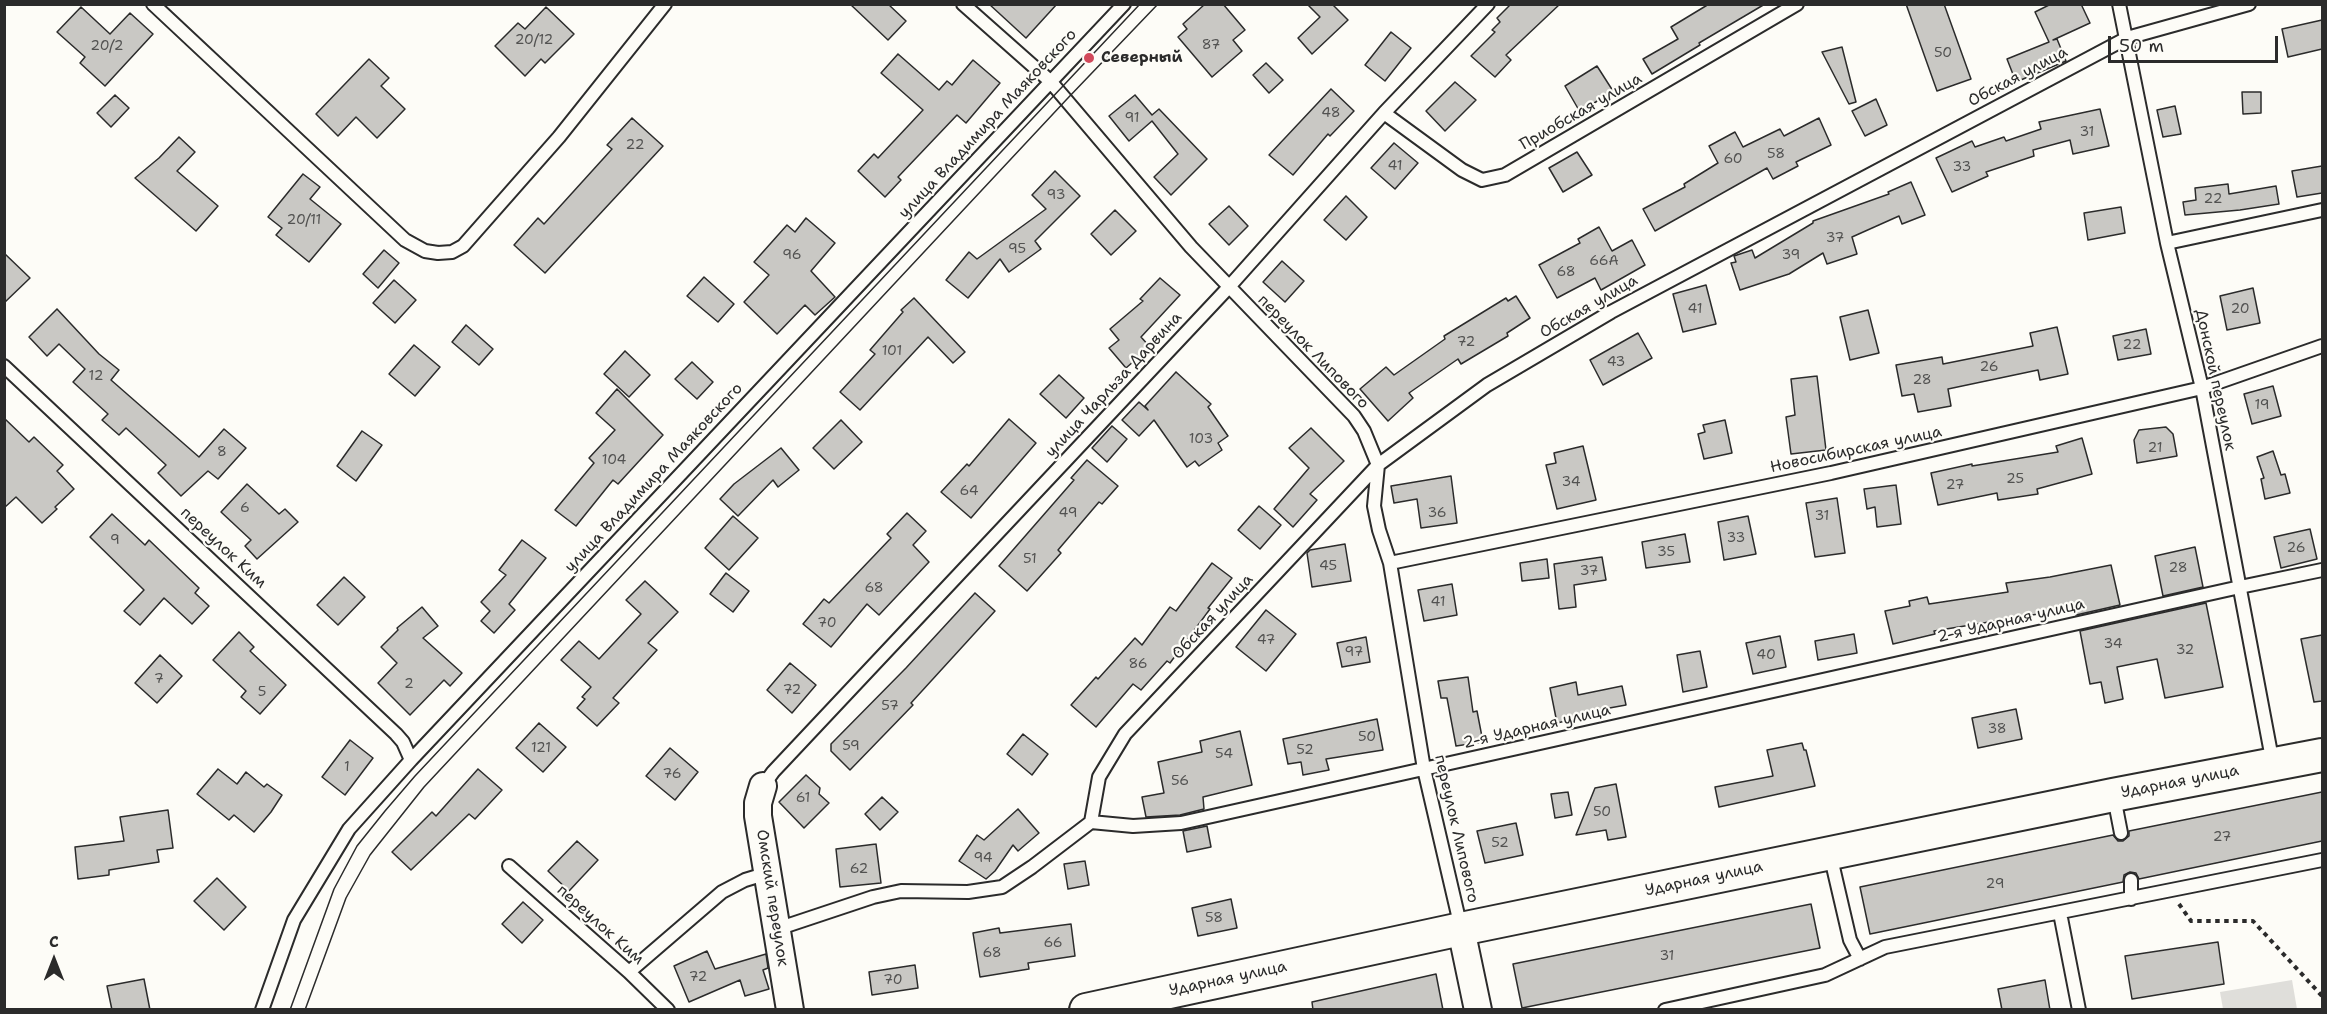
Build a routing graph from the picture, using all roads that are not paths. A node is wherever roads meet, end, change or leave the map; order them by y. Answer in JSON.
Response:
{"nodes":[{"id":1,"x":665,"y":4,"type":"edge"},
{"id":2,"x":963,"y":4,"type":"edge"},
{"id":3,"x":1124,"y":4,"type":"edge"},
{"id":4,"x":1488,"y":4,"type":"edge"},
{"id":5,"x":1797,"y":4,"type":"edge"},
{"id":6,"x":2119,"y":4,"type":"edge"},
{"id":7,"x":2249,"y":4,"type":"edge"},
{"id":8,"x":161,"y":7,"type":"edge"},
{"id":9,"x":2127,"y":38,"type":"junction"},
{"id":10,"x":1050,"y":81,"type":"junction"},
{"id":11,"x":1384,"y":113,"type":"junction"},
{"id":12,"x":2322,"y":210,"type":"edge"},
{"id":13,"x":2167,"y":243,"type":"junction"},
{"id":14,"x":1228,"y":288,"type":"junction"},
{"id":15,"x":2322,"y":346,"type":"edge"},
{"id":16,"x":4,"y":366,"type":"edge"},
{"id":17,"x":2202,"y":388,"type":"junction"},
{"id":18,"x":1378,"y":465,"type":"junction"},
{"id":19,"x":1390,"y":563,"type":"junction"},
{"id":20,"x":2322,"y":570,"type":"edge"},
{"id":21,"x":2240,"y":587,"type":"junction"},
{"id":22,"x":2322,"y":755,"type":"edge"},
{"id":23,"x":411,"y":760,"type":"junction"},
{"id":24,"x":2273,"y":764,"type":"junction"},
{"id":25,"x":1424,"y":769,"type":"junction"},
{"id":26,"x":763,"y":786,"type":"joint"},
{"id":27,"x":2114,"y":795,"type":"junction"},
{"id":28,"x":1090,"y":822,"type":"junction"},
{"id":29,"x":2121,"y":833,"type":"dead end"},
{"id":30,"x":1830,"y":853,"type":"junction"},
{"id":31,"x":2322,"y":860,"type":"edge"},
{"id":32,"x":509,"y":866,"type":"dead end"},
{"id":33,"x":768,"y":873,"type":"junction"},
{"id":34,"x":2131,"y":880,"type":"dead end"},
{"id":35,"x":2131,"y":899,"type":"junction"},
{"id":36,"x":2060,"y":913,"type":"junction"},
{"id":37,"x":777,"y":929,"type":"junction"},
{"id":38,"x":1461,"y":929,"type":"junction"},
{"id":39,"x":1860,"y":959,"type":"junction"},
{"id":40,"x":629,"y":972,"type":"junction"},
{"id":41,"x":262,"y":1010,"type":"edge"},
{"id":42,"x":668,"y":1010,"type":"edge"},
{"id":43,"x":790,"y":1010,"type":"edge"},
{"id":44,"x":1086,"y":1010,"type":"edge"},
{"id":45,"x":1478,"y":1010,"type":"edge"},
{"id":46,"x":1665,"y":1010,"type":"edge"},
{"id":47,"x":2079,"y":1010,"type":"edge"}],
"edges":[{"from":1,"to":8,"type":"lane"},
{"from":2,"to":10,"type":"lane","name":"переулок Липового"},
{"from":3,"to":10,"type":"lane","name":"улица Владимира Маяковского"},
{"from":4,"to":11,"type":"lane","name":"улица Чарльза Дарвина"},
{"from":5,"to":11,"type":"lane","name":"Приобская улица"},
{"from":6,"to":9,"type":"lane","name":"Донской переулок"},
{"from":7,"to":9,"type":"lane","name":"Обская улица"},
{"from":9,"to":13,"type":"lane","name":"Донской переулок"},
{"from":9,"to":18,"type":"lane","name":"Обская улица"},
{"from":10,"to":14,"type":"lane","name":"переулок Липового"},
{"from":10,"to":23,"type":"lane","name":"улица Владимира Маяковского"},
{"from":11,"to":14,"type":"lane","name":"улица Чарльза Дарвина"},
{"from":12,"to":13,"type":"lane"},
{"from":13,"to":17,"type":"lane","name":"Донской переулок"},
{"from":14,"to":18,"type":"lane","name":"переулок Липового"},
{"from":14,"to":26,"type":"lane","name":"улица Чарльза Дарвина"},
{"from":15,"to":17,"type":"lane","name":"Новосибирская улица"},
{"from":16,"to":23,"type":"lane","name":"переулок Ким"},
{"from":17,"to":19,"type":"lane","name":"Новосибирская улица"},
{"from":17,"to":21,"type":"lane","name":"Донской переулок"},
{"from":18,"to":19,"type":"lane","name":"переулок Липового"},
{"from":18,"to":28,"type":"lane","name":"Обская улица"},
{"from":19,"to":25,"type":"lane","name":"переулок Липового"},
{"from":20,"to":21,"type":"lane","name":"2-я Ударная улица"},
{"from":21,"to":24,"type":"lane","name":"Донской переулок"},
{"from":21,"to":25,"type":"lane","name":"2-я Ударная улица"},
{"from":22,"to":24,"type":"street","name":"Ударная улица"},
{"from":23,"to":41,"type":"lane","name":"улица Владимира Маяковского"},
{"from":24,"to":27,"type":"street","name":"Ударная улица"},
{"from":25,"to":28,"type":"lane","name":"2-я Ударная улица"},
{"from":25,"to":38,"type":"lane","name":"переулок Липового"},
{"from":26,"to":33,"type":"street","name":"Омский переулок"},
{"from":27,"to":29,"type":"lane"},
{"from":27,"to":30,"type":"street","name":"Ударная улица"},
{"from":28,"to":37,"type":"lane"},
{"from":30,"to":38,"type":"street","name":"Ударная улица"},
{"from":30,"to":39,"type":"lane"},
{"from":31,"to":35,"type":"lane"},
{"from":32,"to":40,"type":"lane","name":"переулок Ким"},
{"from":33,"to":37,"type":"street","name":"Омский переулок"},
{"from":33,"to":40,"type":"lane"},
{"from":34,"to":35,"type":"lane"},
{"from":35,"to":36,"type":"lane"},
{"from":36,"to":39,"type":"lane"},
{"from":36,"to":47,"type":"lane"},
{"from":37,"to":43,"type":"street","name":"Омский переулок"},
{"from":38,"to":44,"type":"street","name":"Ударная улица"},
{"from":38,"to":45,"type":"street"},
{"from":39,"to":46,"type":"lane"},
{"from":40,"to":42,"type":"lane","name":"переулок Ким"}]}
